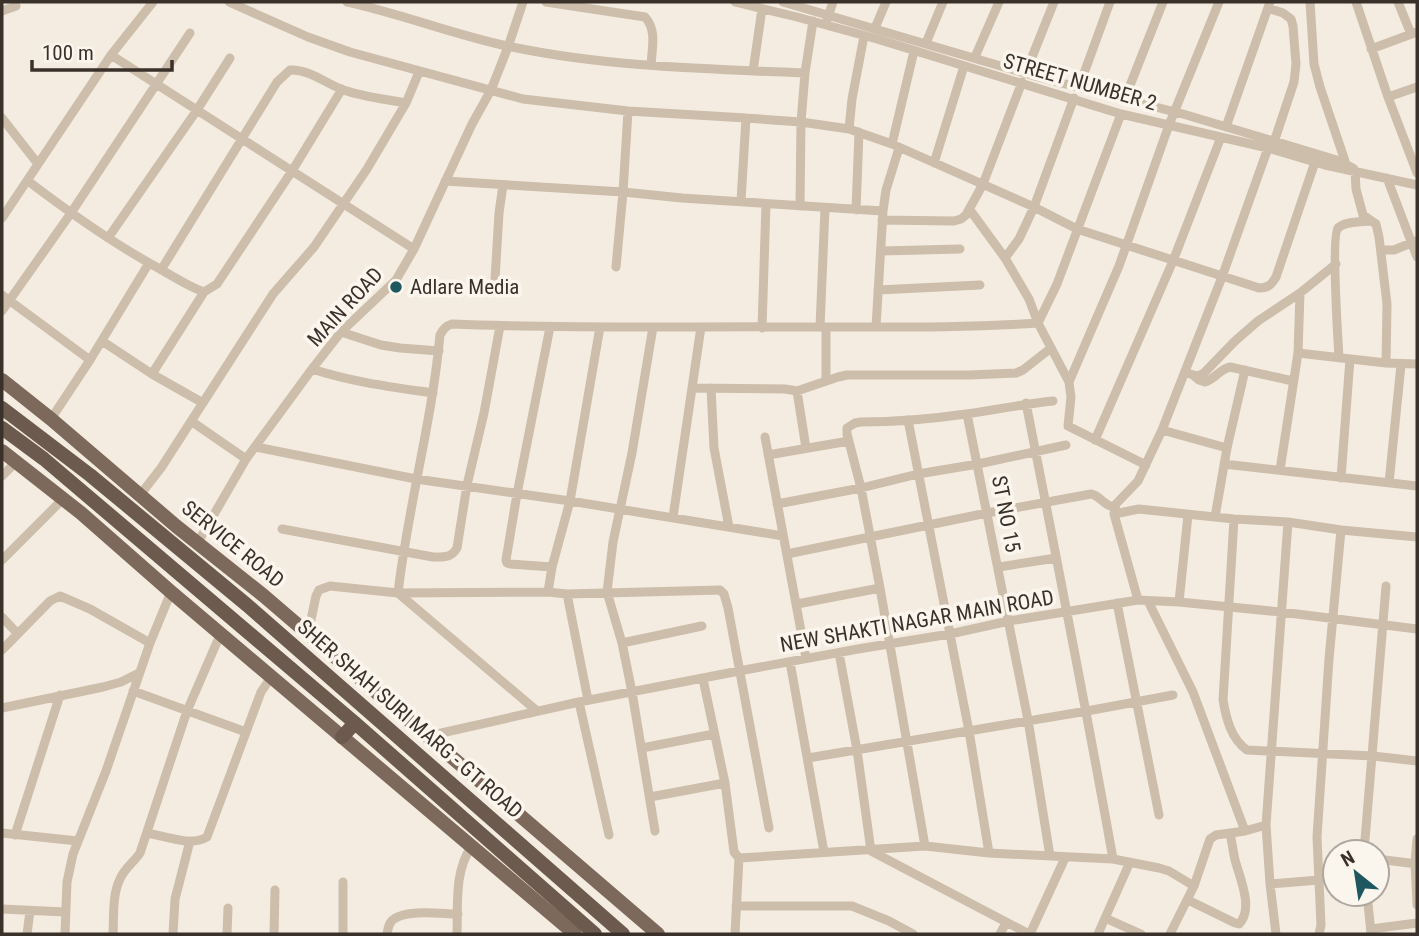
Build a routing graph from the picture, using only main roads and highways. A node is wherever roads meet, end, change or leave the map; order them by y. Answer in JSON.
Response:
{"nodes":[{"id":1,"x":2,"y":380,"type":"edge"},
{"id":2,"x":2,"y":408,"type":"edge"},
{"id":3,"x":2,"y":428,"type":"edge"},
{"id":4,"x":2,"y":451,"type":"edge"},
{"id":5,"x":176,"y":526,"type":"junction"},
{"id":6,"x":166,"y":539,"type":"junction"},
{"id":7,"x":355,"y":723,"type":"junction"},
{"id":8,"x":342,"y":737,"type":"junction"},
{"id":9,"x":569,"y":932,"type":"edge"},
{"id":10,"x":595,"y":934,"type":"edge"},
{"id":11,"x":622,"y":934,"type":"edge"},
{"id":12,"x":658,"y":934,"type":"edge"}],
"edges":[{"from":1,"to":5,"type":"main road","name":"SERVICE ROAD"},
{"from":2,"to":6,"type":"highway","name":"SHER SHAH SURI MARG - GT ROAD"},
{"from":3,"to":7,"type":"highway","name":"SHER SHAH SURI MARG - GT ROAD"},
{"from":4,"to":8,"type":"main road"},
{"from":5,"to":6,"type":"highway"},
{"from":5,"to":12,"type":"main road","name":"SERVICE ROAD"},
{"from":6,"to":11,"type":"highway","name":"SHER SHAH SURI MARG - GT ROAD"},
{"from":7,"to":8,"type":"highway"},
{"from":7,"to":10,"type":"highway","name":"SHER SHAH SURI MARG - GT ROAD"},
{"from":8,"to":9,"type":"main road"}]}
